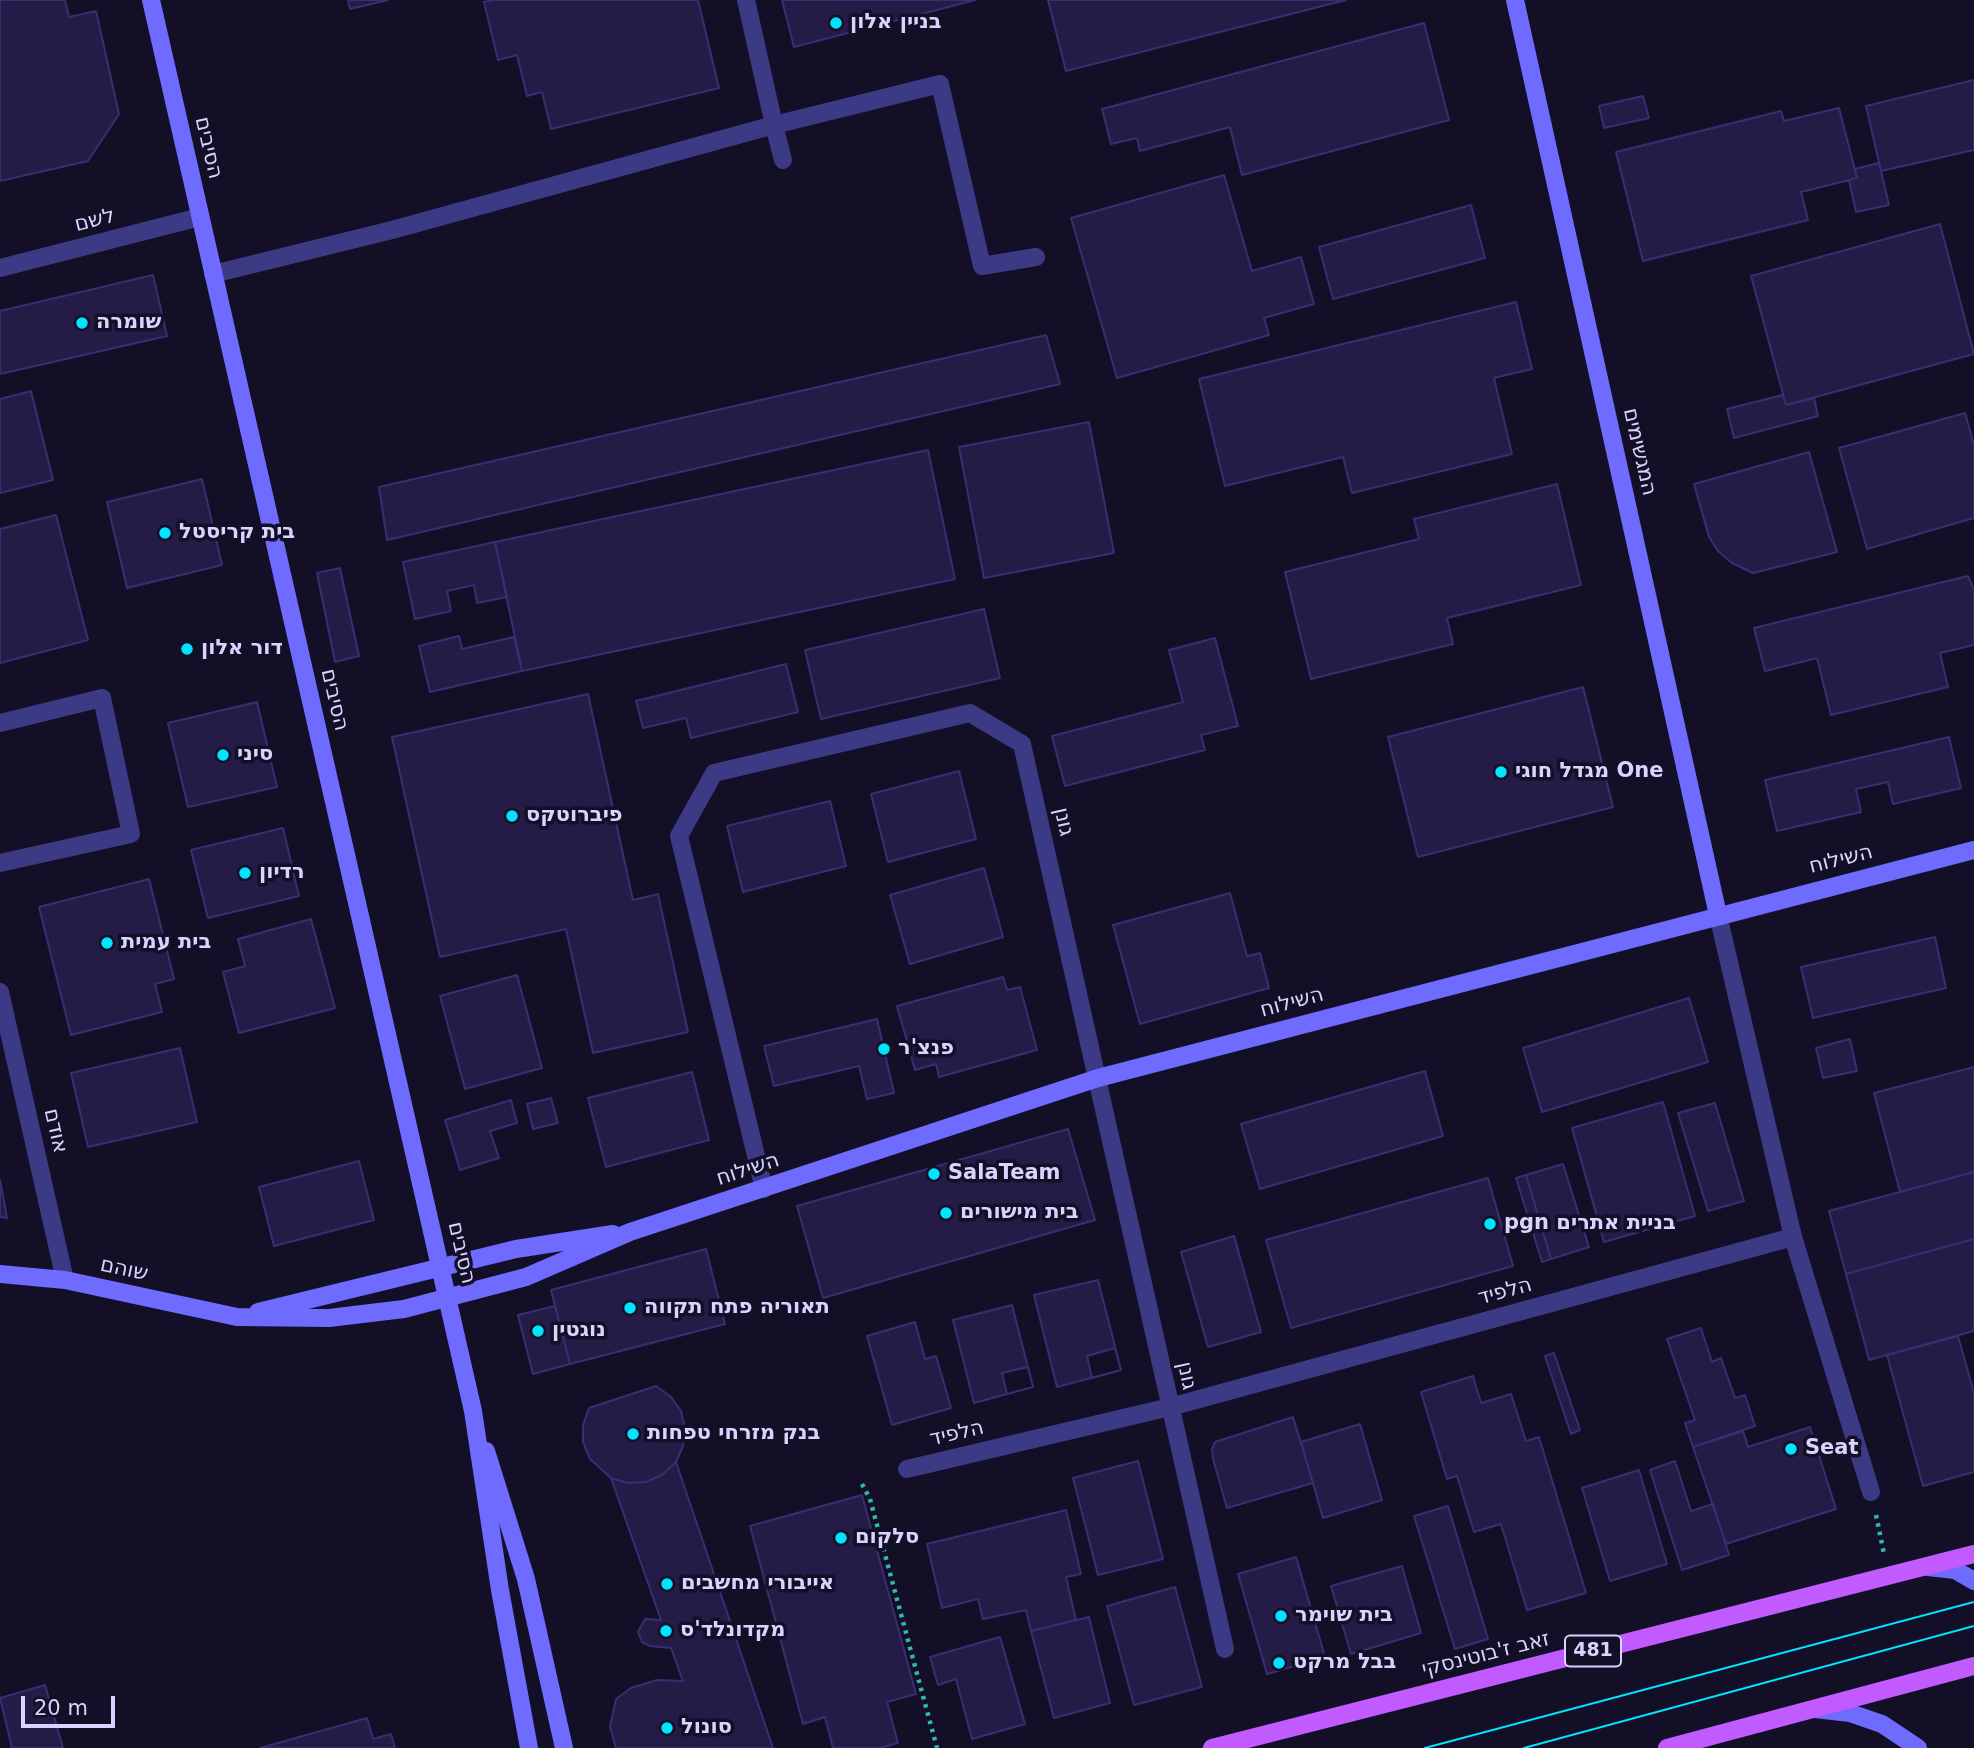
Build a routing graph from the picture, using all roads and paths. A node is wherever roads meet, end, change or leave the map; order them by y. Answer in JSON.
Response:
{"nodes":[{"id":1,"x":151,"y":0,"type":"edge"},
{"id":2,"x":746,"y":0,"type":"edge"},
{"id":3,"x":1515,"y":0,"type":"edge"},
{"id":4,"x":774,"y":125,"type":"junction"},
{"id":5,"x":783,"y":160,"type":"dead end"},
{"id":6,"x":200,"y":217,"type":"junction"},
{"id":7,"x":1036,"y":257,"type":"dead end"},
{"id":8,"x":0,"y":268,"type":"edge"},
{"id":9,"x":214,"y":274,"type":"junction"},
{"id":10,"x":0,"y":723,"type":"edge"},
{"id":11,"x":1974,"y":850,"type":"edge"},
{"id":12,"x":0,"y":863,"type":"edge"},
{"id":13,"x":1718,"y":915,"type":"junction"},
{"id":14,"x":0,"y":992,"type":"edge"},
{"id":15,"x":1098,"y":1078,"type":"junction"},
{"id":16,"x":764,"y":1189,"type":"junction"},
{"id":17,"x":630,"y":1232,"type":"junction"},
{"id":18,"x":1793,"y":1237,"type":"junction"},
{"id":19,"x":441,"y":1267,"type":"junction"},
{"id":20,"x":0,"y":1274,"type":"edge"},
{"id":21,"x":65,"y":1280,"type":"junction"},
{"id":22,"x":448,"y":1299,"type":"junction"},
{"id":23,"x":237,"y":1317,"type":"junction"},
{"id":24,"x":1170,"y":1407,"type":"junction"},
{"id":25,"x":473,"y":1411,"type":"junction"},
{"id":26,"x":907,"y":1469,"type":"dead end"},
{"id":27,"x":862,"y":1484,"type":"dead end"},
{"id":28,"x":1871,"y":1492,"type":"joint"},
{"id":29,"x":1974,"y":1554,"type":"edge"},
{"id":30,"x":1924,"y":1566,"type":"junction"},
{"id":31,"x":1889,"y":1575,"type":"junction"},
{"id":32,"x":1974,"y":1581,"type":"edge"},
{"id":33,"x":1225,"y":1649,"type":"dead end"},
{"id":34,"x":1974,"y":1665,"type":"edge"},
{"id":35,"x":1812,"y":1709,"type":"junction"},
{"id":36,"x":529,"y":1748,"type":"edge"},
{"id":37,"x":564,"y":1748,"type":"edge"},
{"id":38,"x":937,"y":1748,"type":"edge"},
{"id":39,"x":1212,"y":1748,"type":"edge"},
{"id":40,"x":1667,"y":1748,"type":"edge"},
{"id":41,"x":1918,"y":1748,"type":"edge"}],
"edges":[{"from":1,"to":6,"type":"street","name":"הסיבים"},
{"from":2,"to":4,"type":"street"},
{"from":3,"to":13,"type":"street","name":"המגשימים"},
{"from":4,"to":5,"type":"street"},
{"from":4,"to":7,"type":"street"},
{"from":4,"to":9,"type":"street"},
{"from":6,"to":8,"type":"street","name":"לשם"},
{"from":6,"to":9,"type":"street","name":"הסיבים"},
{"from":9,"to":19,"type":"street","name":"הסיבים"},
{"from":10,"to":12,"type":"street"},
{"from":11,"to":13,"type":"street","name":"השילוח"},
{"from":13,"to":15,"type":"street","name":"השילוח"},
{"from":13,"to":18,"type":"street"},
{"from":14,"to":21,"type":"street","name":"אודם"},
{"from":15,"to":16,"type":"street","name":"השילוח"},
{"from":15,"to":16,"type":"street","name":"גונן"},
{"from":15,"to":24,"type":"street","name":"גונן"},
{"from":16,"to":17,"type":"street","name":"השילוח"},
{"from":17,"to":19,"type":"street","name":"השילוח"},
{"from":17,"to":22,"type":"street","name":"השילוח"},
{"from":18,"to":24,"type":"street","name":"הלפיד"},
{"from":18,"to":28,"type":"street"},
{"from":19,"to":22,"type":"street","name":"הסיבים"},
{"from":19,"to":23,"type":"street","name":"שוהם"},
{"from":20,"to":21,"type":"street","name":"שוהם"},
{"from":21,"to":23,"type":"street","name":"שוהם"},
{"from":22,"to":23,"type":"street","name":"שוהם"},
{"from":22,"to":25,"type":"street","name":"הסיבים"},
{"from":24,"to":26,"type":"street","name":"הלפיד"},
{"from":24,"to":33,"type":"street","name":"גונן"},
{"from":25,"to":36,"type":"street","name":"הסיבים"},
{"from":25,"to":37,"type":"street","name":"הסיבים"},
{"from":27,"to":38,"type":"path"},
{"from":28,"to":31,"type":"path"},
{"from":29,"to":30,"type":"main road","name":"זאב ז'בוטינסקי","number":"481"},
{"from":30,"to":31,"type":"main road","name":"זאב ז'בוטינסקי","number":"481"},
{"from":30,"to":32,"type":"street"},
{"from":31,"to":39,"type":"main road","name":"זאב ז'בוטינסקי","number":"481"},
{"from":34,"to":35,"type":"main road"},
{"from":35,"to":40,"type":"main road"},
{"from":35,"to":41,"type":"street"}]}
